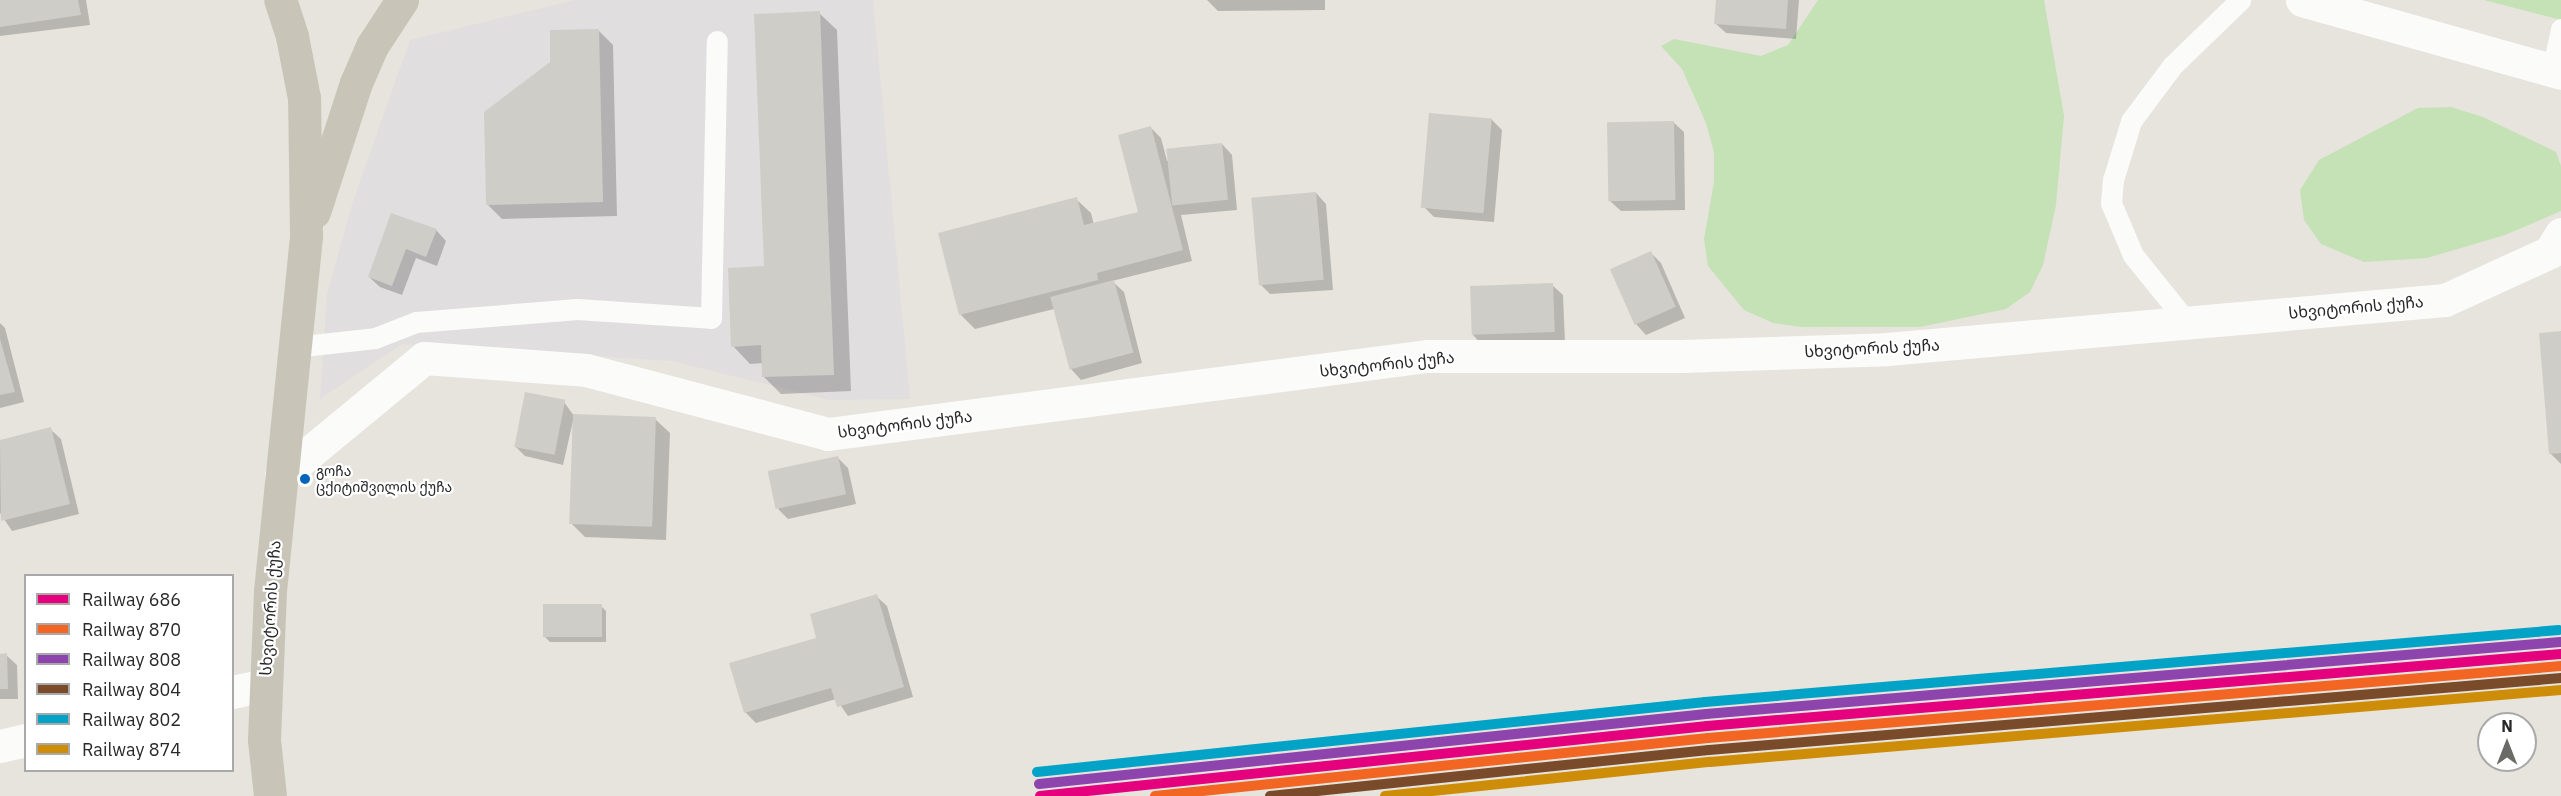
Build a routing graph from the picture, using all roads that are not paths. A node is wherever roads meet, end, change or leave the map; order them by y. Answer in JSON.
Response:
{"nodes":[{"id":1,"x":280,"y":0,"type":"edge"},
{"id":2,"x":402,"y":0,"type":"edge"},
{"id":3,"x":2240,"y":0,"type":"edge"},
{"id":4,"x":2302,"y":0,"type":"edge"},
{"id":5,"x":2561,"y":29,"type":"edge"},
{"id":6,"x":717,"y":41,"type":"dead end"},
{"id":7,"x":2556,"y":72,"type":"edge"},
{"id":8,"x":306,"y":236,"type":"junction"},
{"id":9,"x":2557,"y":249,"type":"edge"},
{"id":10,"x":2187,"y":322,"type":"junction"},
{"id":11,"x":294,"y":347,"type":"junction"},
{"id":12,"x":281,"y":476,"type":"junction"},
{"id":13,"x":265,"y":685,"type":"junction"},
{"id":14,"x":234,"y":692,"type":"edge"},
{"id":15,"x":24,"y":740,"type":"edge"},
{"id":16,"x":0,"y":746,"type":"edge"},
{"id":17,"x":270,"y":796,"type":"edge"}],
"edges":[{"from":1,"to":8,"type":"main road"},
{"from":2,"to":8,"type":"main road"},
{"from":3,"to":10,"type":"lane"},
{"from":4,"to":7,"type":"street"},
{"from":5,"to":7,"type":"lane"},
{"from":6,"to":11,"type":"lane"},
{"from":8,"to":11,"type":"main road","name":"სხვიტორის ქუჩა"},
{"from":9,"to":10,"type":"street","name":"სხვიტორის ქუჩა"},
{"from":10,"to":12,"type":"street","name":"სხვიტორის ქუჩა"},
{"from":11,"to":12,"type":"main road","name":"სხვიტორის ქუჩა"},
{"from":12,"to":13,"type":"main road","name":"სხვიტორის ქუჩა"},
{"from":13,"to":14,"type":"street"},
{"from":13,"to":17,"type":"main road","name":"სხვიტორის ქუჩა"},
{"from":15,"to":16,"type":"street"}]}
